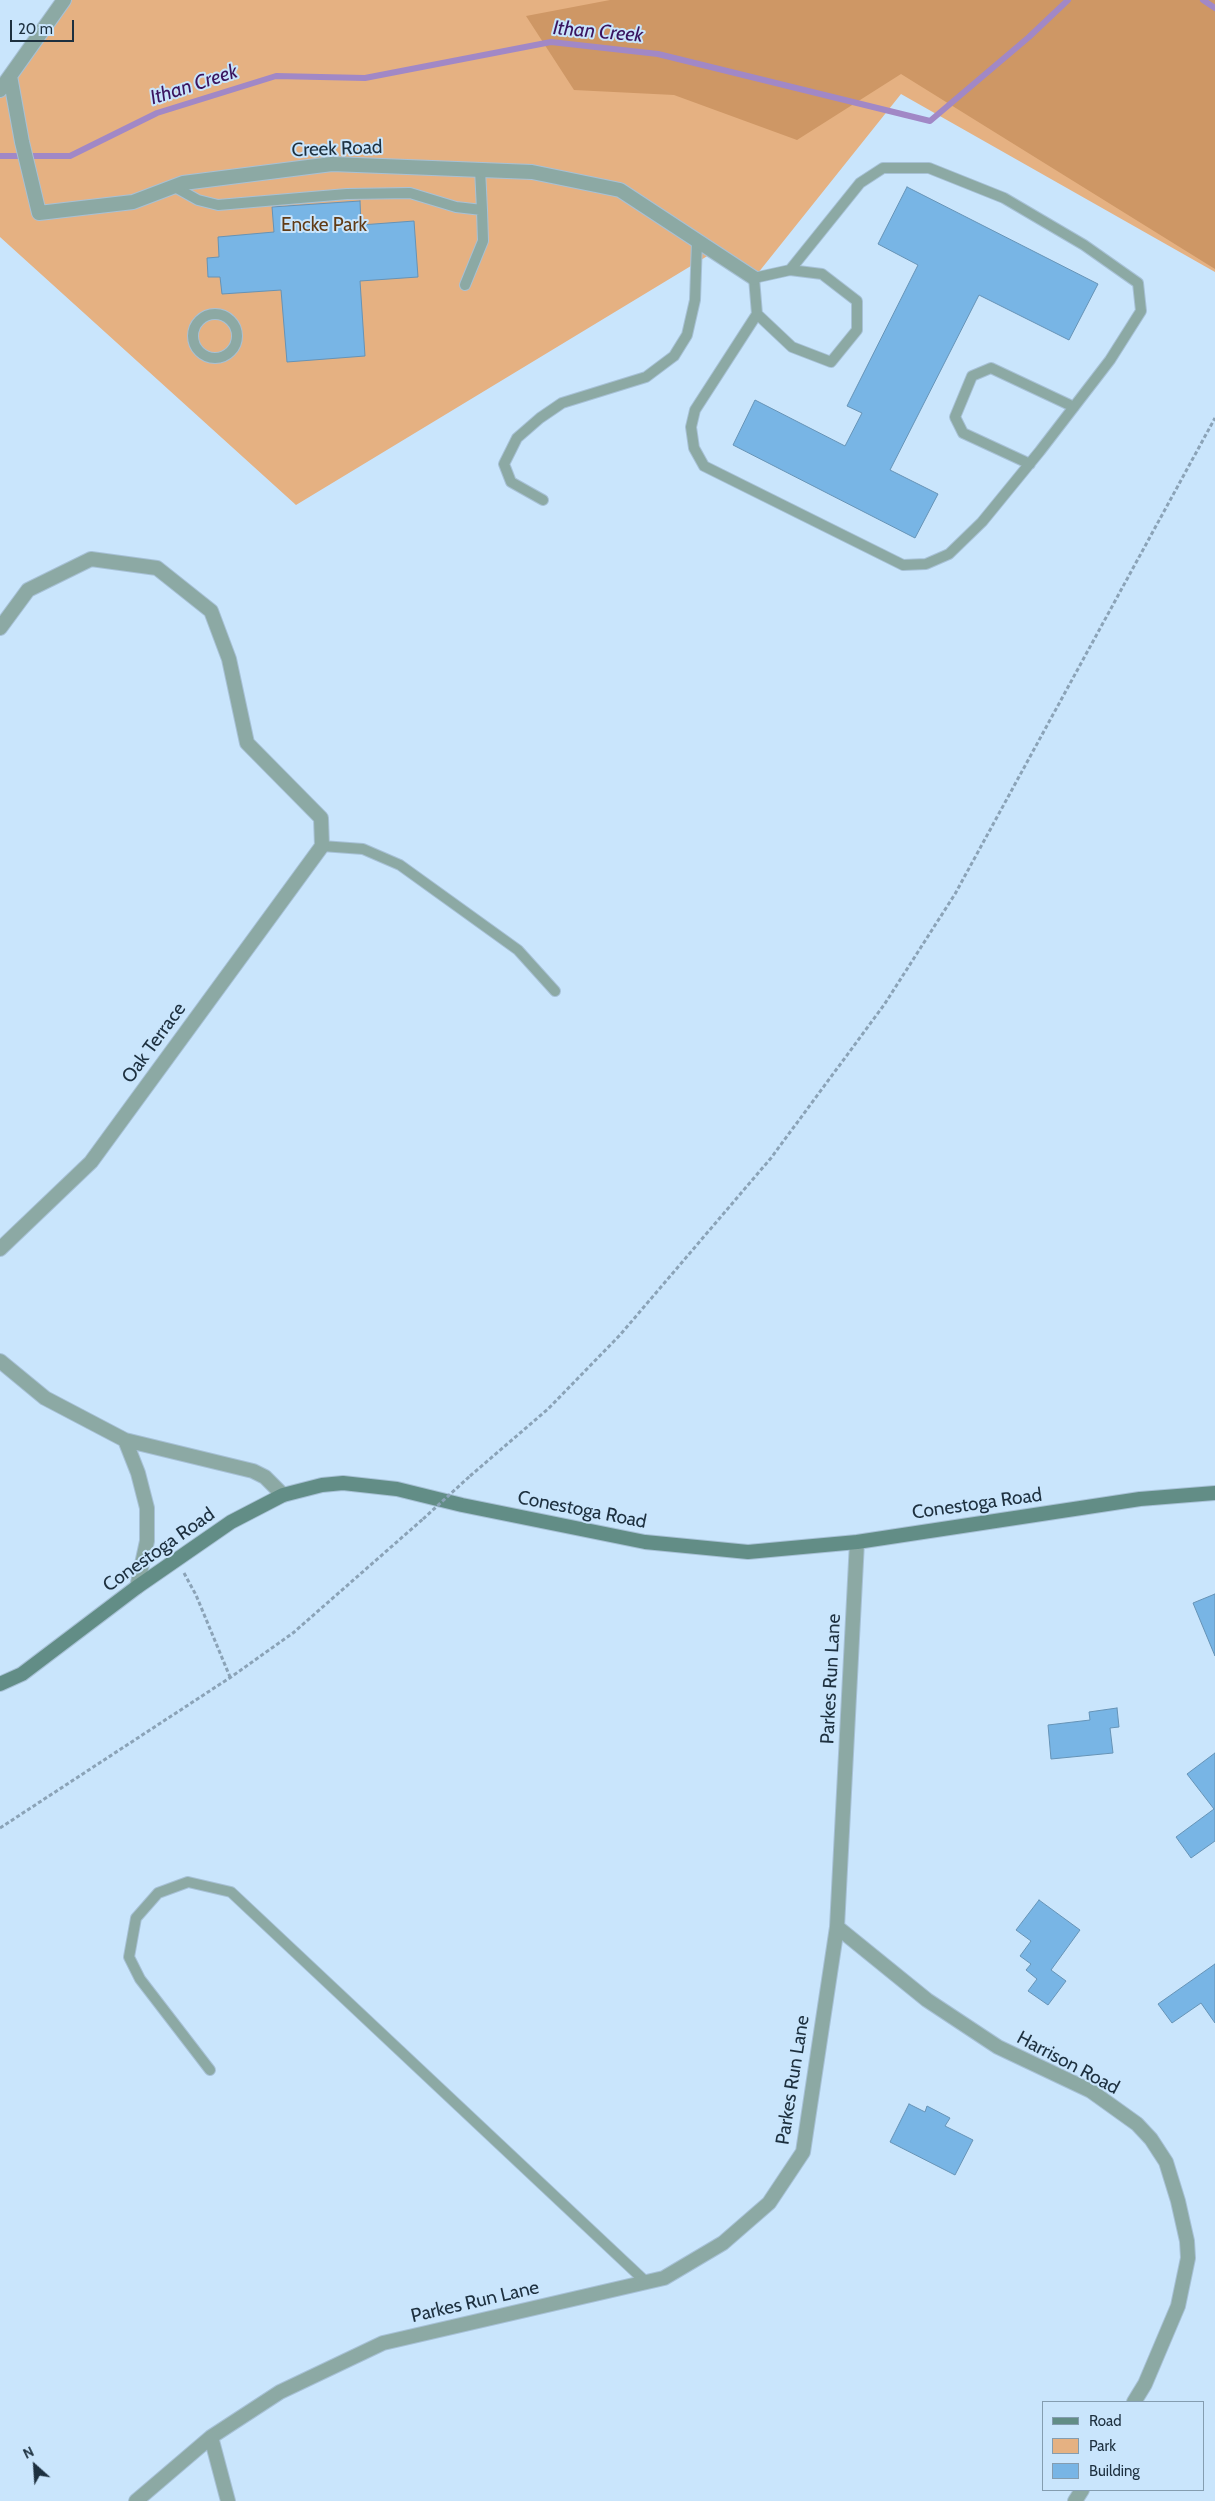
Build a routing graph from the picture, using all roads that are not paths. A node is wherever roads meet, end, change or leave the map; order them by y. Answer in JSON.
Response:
{"nodes":[{"id":1,"x":64,"y":0,"type":"edge"},
{"id":2,"x":10,"y":76,"type":"junction"},
{"id":3,"x":0,"y":90,"type":"edge"},
{"id":4,"x":480,"y":170,"type":"junction"},
{"id":5,"x":173,"y":186,"type":"junction"},
{"id":6,"x":482,"y":210,"type":"junction"},
{"id":7,"x":697,"y":241,"type":"junction"},
{"id":8,"x":790,"y":270,"type":"junction"},
{"id":9,"x":754,"y":278,"type":"junction"},
{"id":10,"x":465,"y":285,"type":"dead end"},
{"id":11,"x":757,"y":314,"type":"junction"},
{"id":12,"x":209,"y":357,"type":"joint"},
{"id":13,"x":1074,"y":408,"type":"junction"},
{"id":14,"x":1030,"y":464,"type":"junction"},
{"id":15,"x":543,"y":500,"type":"dead end"},
{"id":16,"x":0,"y":628,"type":"edge"},
{"id":17,"x":322,"y":846,"type":"junction"},
{"id":18,"x":555,"y":991,"type":"dead end"},
{"id":19,"x":0,"y":1249,"type":"edge"},
{"id":20,"x":0,"y":1361,"type":"edge"},
{"id":21,"x":125,"y":1440,"type":"junction"},
{"id":22,"x":1215,"y":1493,"type":"edge"},
{"id":23,"x":283,"y":1495,"type":"junction"},
{"id":24,"x":857,"y":1542,"type":"junction"},
{"id":25,"x":137,"y":1587,"type":"junction"},
{"id":26,"x":0,"y":1684,"type":"edge"},
{"id":27,"x":837,"y":1927,"type":"junction"},
{"id":28,"x":210,"y":2070,"type":"dead end"},
{"id":29,"x":646,"y":2282,"type":"junction"},
{"id":30,"x":1135,"y":2401,"type":"edge"},
{"id":31,"x":211,"y":2437,"type":"junction"},
{"id":32,"x":136,"y":2501,"type":"edge"},
{"id":33,"x":228,"y":2501,"type":"edge"}],
"edges":[{"from":1,"to":2,"type":"street"},
{"from":2,"to":3,"type":"street"},
{"from":2,"to":5,"type":"street","name":"Creek Road"},
{"from":4,"to":5,"type":"street","name":"Creek Road"},
{"from":4,"to":6,"type":"lane"},
{"from":4,"to":7,"type":"street","name":"Creek Road"},
{"from":5,"to":6,"type":"lane"},
{"from":6,"to":10,"type":"lane"},
{"from":7,"to":9,"type":"street","name":"Creek Road"},
{"from":7,"to":15,"type":"lane"},
{"from":8,"to":9,"type":"lane"},
{"from":8,"to":11,"type":"lane"},
{"from":8,"to":13,"type":"lane"},
{"from":9,"to":11,"type":"lane"},
{"from":11,"to":14,"type":"lane"},
{"from":12,"to":12,"type":"lane"},
{"from":13,"to":14,"type":"lane"},
{"from":13,"to":14,"type":"lane"},
{"from":16,"to":17,"type":"street"},
{"from":17,"to":18,"type":"lane"},
{"from":17,"to":19,"type":"street","name":"Oak Terrace"},
{"from":20,"to":21,"type":"street"},
{"from":21,"to":23,"type":"street"},
{"from":21,"to":25,"type":"street"},
{"from":22,"to":24,"type":"main road","name":"Conestoga Road"},
{"from":23,"to":24,"type":"main road","name":"Conestoga Road"},
{"from":23,"to":25,"type":"main road","name":"Conestoga Road"},
{"from":24,"to":27,"type":"street","name":"Parkes Run Lane"},
{"from":25,"to":26,"type":"main road","name":"Conestoga Road"},
{"from":27,"to":29,"type":"street","name":"Parkes Run Lane"},
{"from":27,"to":30,"type":"street","name":"Harrison Road"},
{"from":28,"to":29,"type":"lane"},
{"from":29,"to":31,"type":"street","name":"Parkes Run Lane"},
{"from":31,"to":32,"type":"street","name":"Parkes Run Lane"},
{"from":31,"to":33,"type":"street"}]}
